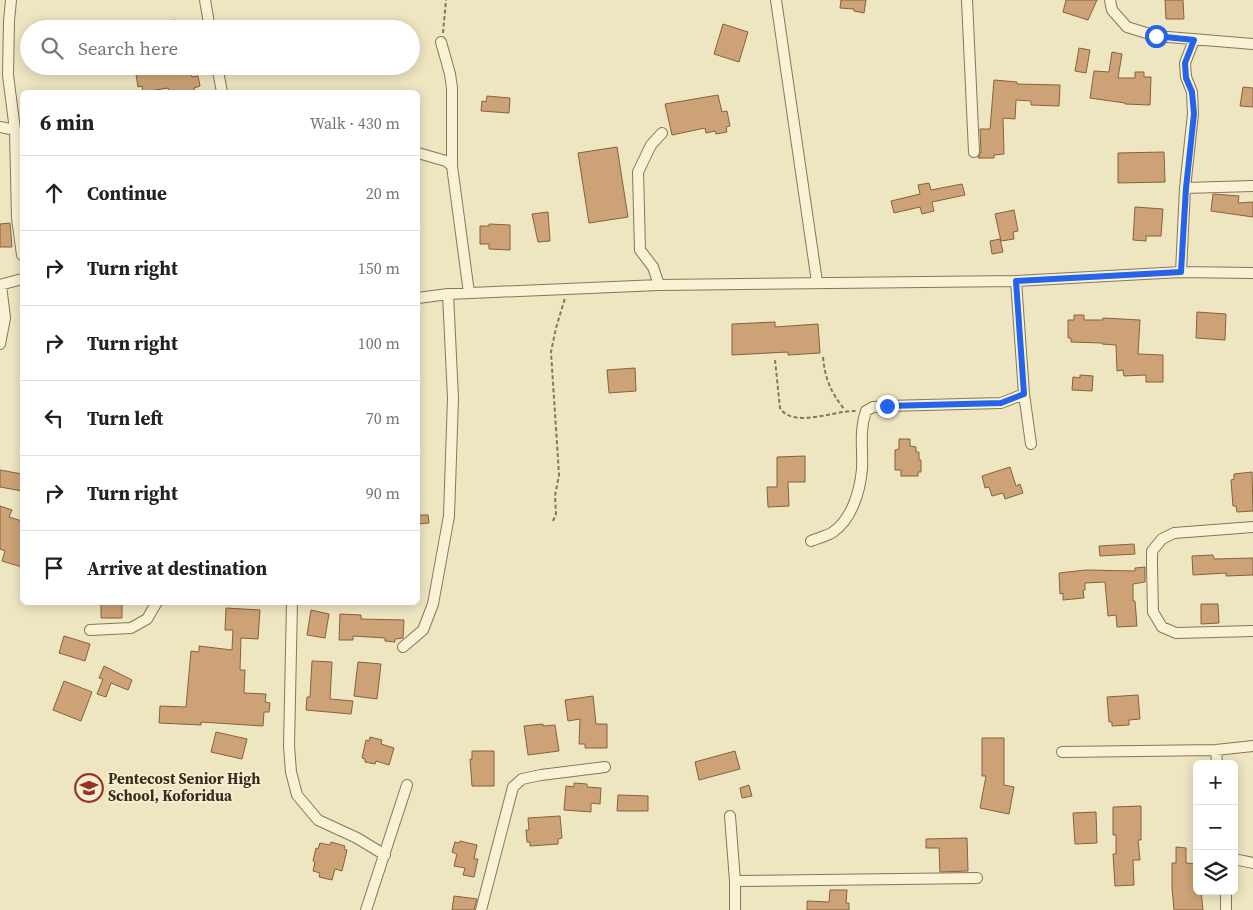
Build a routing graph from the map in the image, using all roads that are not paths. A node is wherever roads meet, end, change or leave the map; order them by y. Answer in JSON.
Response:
{"nodes":[{"id":1,"x":11,"y":0,"type":"edge"},
{"id":2,"x":205,"y":0,"type":"edge"},
{"id":3,"x":776,"y":0,"type":"edge"},
{"id":4,"x":967,"y":0,"type":"edge"},
{"id":5,"x":1110,"y":0,"type":"edge"},
{"id":6,"x":208,"y":20,"type":"edge"},
{"id":7,"x":1194,"y":40,"type":"junction"},
{"id":8,"x":441,"y":42,"type":"road end"},
{"id":9,"x":1253,"y":44,"type":"edge"},
{"id":10,"x":219,"y":75,"type":"edge"},
{"id":11,"x":222,"y":90,"type":"edge"},
{"id":12,"x":0,"y":127,"type":"edge"},
{"id":13,"x":15,"y":130,"type":"junction"},
{"id":14,"x":662,"y":133,"type":"dead end"},
{"id":15,"x":974,"y":152,"type":"dead end"},
{"id":16,"x":420,"y":153,"type":"edge"},
{"id":17,"x":452,"y":166,"type":"junction"},
{"id":18,"x":1253,"y":186,"type":"edge"},
{"id":19,"x":1186,"y":188,"type":"junction"},
{"id":20,"x":20,"y":240,"type":"edge"},
{"id":21,"x":1181,"y":272,"type":"junction"},
{"id":22,"x":1253,"y":273,"type":"edge"},
{"id":23,"x":20,"y":280,"type":"edge"},
{"id":24,"x":1016,"y":281,"type":"junction"},
{"id":25,"x":816,"y":282,"type":"junction"},
{"id":26,"x":0,"y":285,"type":"edge"},
{"id":27,"x":659,"y":285,"type":"junction"},
{"id":28,"x":469,"y":293,"type":"junction"},
{"id":29,"x":448,"y":294,"type":"junction"},
{"id":30,"x":420,"y":298,"type":"edge"},
{"id":31,"x":0,"y":344,"type":"edge"},
{"id":32,"x":1024,"y":394,"type":"junction"},
{"id":33,"x":1031,"y":444,"type":"dead end"},
{"id":34,"x":1253,"y":527,"type":"edge"},
{"id":35,"x":811,"y":541,"type":"dead end"},
{"id":36,"x":155,"y":605,"type":"edge"},
{"id":37,"x":292,"y":605,"type":"edge"},
{"id":38,"x":90,"y":630,"type":"dead end"},
{"id":39,"x":1253,"y":631,"type":"edge"},
{"id":40,"x":403,"y":647,"type":"dead end"},
{"id":41,"x":1253,"y":746,"type":"edge"},
{"id":42,"x":1216,"y":750,"type":"junction"},
{"id":43,"x":1062,"y":752,"type":"dead end"},
{"id":44,"x":1217,"y":760,"type":"edge"},
{"id":45,"x":605,"y":767,"type":"dead end"},
{"id":46,"x":407,"y":785,"type":"dead end"},
{"id":47,"x":730,"y":816,"type":"dead end"},
{"id":48,"x":385,"y":855,"type":"junction"},
{"id":49,"x":1238,"y":860,"type":"edge"},
{"id":50,"x":1253,"y":863,"type":"edge"},
{"id":51,"x":977,"y":878,"type":"dead end"},
{"id":52,"x":735,"y":881,"type":"junction"},
{"id":53,"x":1226,"y":895,"type":"edge"},
{"id":54,"x":366,"y":910,"type":"edge"},
{"id":55,"x":481,"y":910,"type":"edge"},
{"id":56,"x":735,"y":910,"type":"edge"},
{"id":57,"x":1226,"y":910,"type":"edge"}],
"edges":[{"from":1,"to":13,"type":"street"},
{"from":2,"to":6,"type":"street"},
{"from":3,"to":25,"type":"street"},
{"from":4,"to":15,"type":"street"},
{"from":5,"to":7,"type":"street"},
{"from":7,"to":9,"type":"street"},
{"from":7,"to":19,"type":"street"},
{"from":8,"to":17,"type":"street"},
{"from":10,"to":11,"type":"street"},
{"from":12,"to":13,"type":"street"},
{"from":13,"to":20,"type":"street"},
{"from":14,"to":27,"type":"street"},
{"from":16,"to":17,"type":"street"},
{"from":17,"to":28,"type":"street"},
{"from":18,"to":19,"type":"street"},
{"from":19,"to":21,"type":"street"},
{"from":21,"to":22,"type":"street"},
{"from":21,"to":24,"type":"street"},
{"from":23,"to":26,"type":"street"},
{"from":24,"to":25,"type":"street"},
{"from":24,"to":32,"type":"street"},
{"from":25,"to":27,"type":"street"},
{"from":26,"to":31,"type":"street"},
{"from":27,"to":28,"type":"street"},
{"from":28,"to":29,"type":"street"},
{"from":29,"to":30,"type":"street"},
{"from":29,"to":40,"type":"street"},
{"from":32,"to":33,"type":"street"},
{"from":32,"to":35,"type":"street"},
{"from":34,"to":39,"type":"street"},
{"from":36,"to":38,"type":"street"},
{"from":37,"to":48,"type":"street"},
{"from":41,"to":42,"type":"street"},
{"from":42,"to":43,"type":"street"},
{"from":42,"to":44,"type":"street"},
{"from":45,"to":55,"type":"street"},
{"from":46,"to":48,"type":"street"},
{"from":47,"to":52,"type":"street"},
{"from":48,"to":54,"type":"street"},
{"from":49,"to":50,"type":"street"},
{"from":51,"to":52,"type":"street"},
{"from":52,"to":56,"type":"street"},
{"from":53,"to":57,"type":"street"}]}
